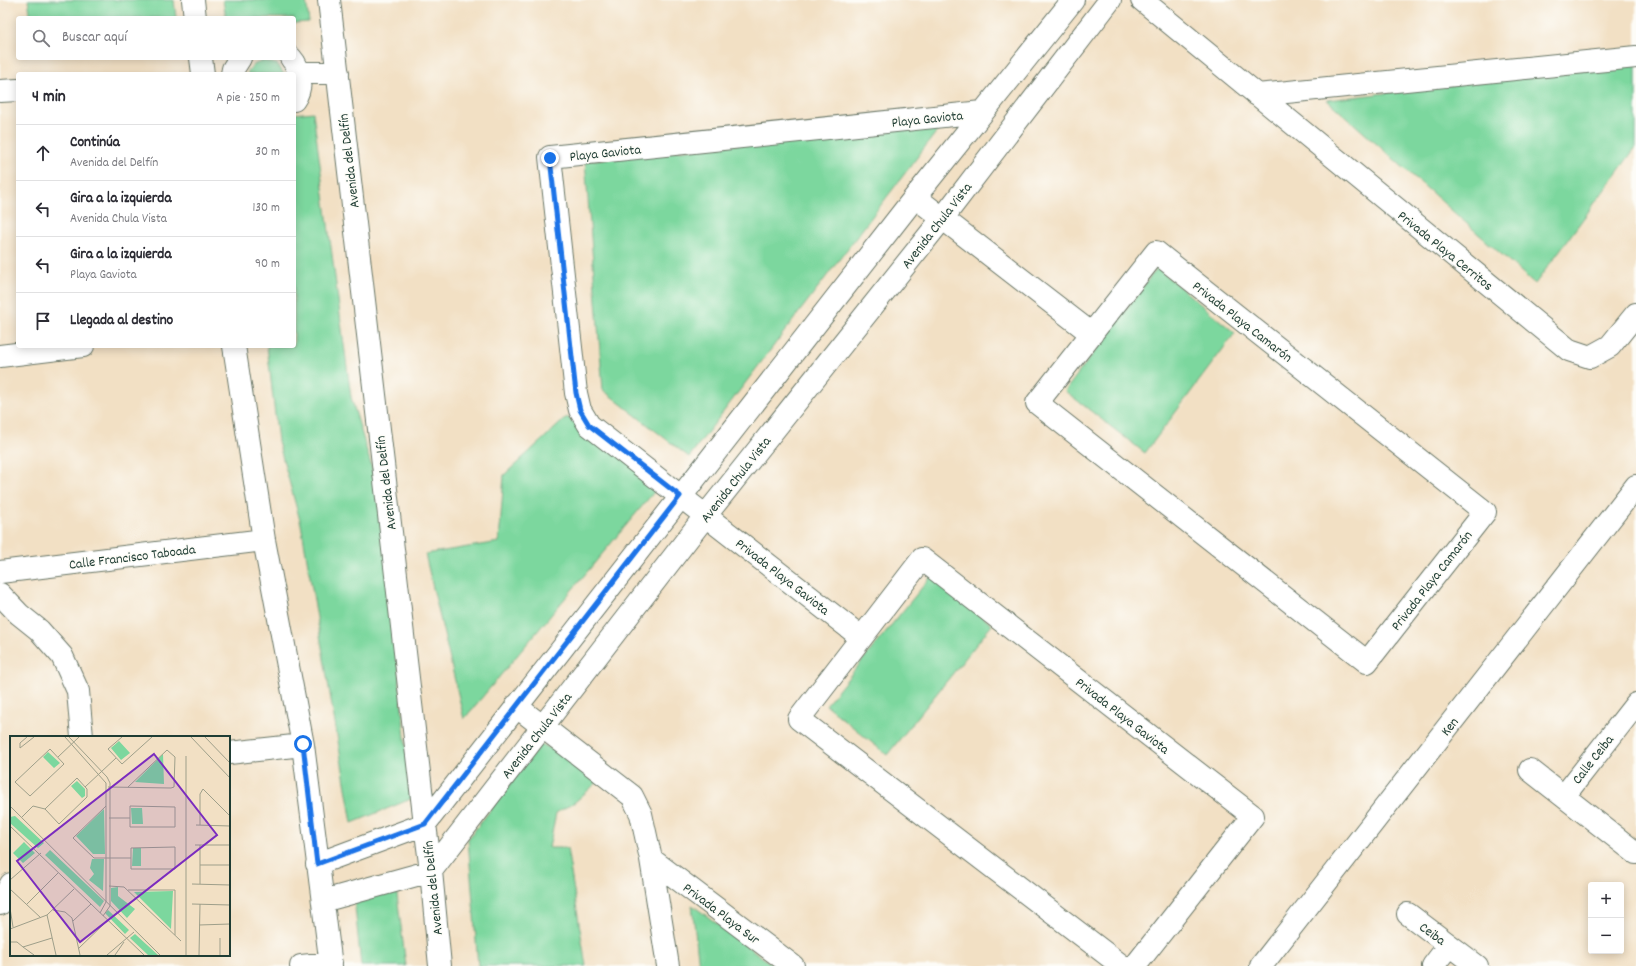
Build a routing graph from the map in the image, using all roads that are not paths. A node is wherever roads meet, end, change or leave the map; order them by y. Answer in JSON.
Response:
{"nodes":[{"id":1,"x":193,"y":0,"type":"edge"},
{"id":2,"x":329,"y":0,"type":"edge"},
{"id":3,"x":1073,"y":0,"type":"edge"},
{"id":4,"x":1110,"y":0,"type":"edge"},
{"id":5,"x":1142,"y":0,"type":"edge"},
{"id":6,"x":195,"y":16,"type":"edge"},
{"id":7,"x":1636,"y":58,"type":"edge"},
{"id":8,"x":201,"y":60,"type":"edge"},
{"id":9,"x":239,"y":60,"type":"edge"},
{"id":10,"x":295,"y":65,"type":"edge"},
{"id":11,"x":203,"y":72,"type":"edge"},
{"id":12,"x":232,"y":72,"type":"edge"},
{"id":13,"x":338,"y":74,"type":"junction"},
{"id":14,"x":16,"y":90,"type":"edge"},
{"id":15,"x":0,"y":91,"type":"edge"},
{"id":16,"x":1257,"y":95,"type":"junction"},
{"id":17,"x":296,"y":97,"type":"edge"},
{"id":18,"x":982,"y":112,"type":"junction"},
{"id":19,"x":915,"y":197,"type":"junction"},
{"id":20,"x":942,"y":219,"type":"junction"},
{"id":21,"x":1636,"y":314,"type":"edge"},
{"id":22,"x":1092,"y":334,"type":"junction"},
{"id":23,"x":66,"y":348,"type":"edge"},
{"id":24,"x":234,"y":348,"type":"edge"},
{"id":25,"x":0,"y":356,"type":"edge"},
{"id":26,"x":1636,"y":486,"type":"edge"},
{"id":27,"x":680,"y":496,"type":"junction"},
{"id":28,"x":706,"y":516,"type":"junction"},
{"id":29,"x":264,"y":540,"type":"junction"},
{"id":30,"x":0,"y":572,"type":"edge"},
{"id":31,"x":0,"y":594,"type":"edge"},
{"id":32,"x":861,"y":637,"type":"junction"},
{"id":33,"x":1636,"y":704,"type":"edge"},
{"id":34,"x":516,"y":706,"type":"junction"},
{"id":35,"x":543,"y":727,"type":"junction"},
{"id":36,"x":82,"y":736,"type":"edge"},
{"id":37,"x":303,"y":744,"type":"junction"},
{"id":38,"x":230,"y":753,"type":"edge"},
{"id":39,"x":1530,"y":770,"type":"dead end"},
{"id":40,"x":1564,"y":796,"type":"junction"},
{"id":41,"x":425,"y":824,"type":"junction"},
{"id":42,"x":1636,"y":854,"type":"edge"},
{"id":43,"x":651,"y":859,"type":"junction"},
{"id":44,"x":317,"y":864,"type":"junction"},
{"id":45,"x":431,"y":871,"type":"junction"},
{"id":46,"x":10,"y":886,"type":"edge"},
{"id":47,"x":323,"y":901,"type":"junction"},
{"id":48,"x":0,"y":904,"type":"edge"},
{"id":49,"x":1408,"y":914,"type":"dead end"},
{"id":50,"x":1449,"y":945,"type":"junction"},
{"id":51,"x":331,"y":964,"type":"edge"},
{"id":52,"x":301,"y":966,"type":"edge"},
{"id":53,"x":440,"y":966,"type":"edge"},
{"id":54,"x":668,"y":966,"type":"edge"},
{"id":55,"x":793,"y":966,"type":"edge"},
{"id":56,"x":1122,"y":966,"type":"edge"},
{"id":57,"x":1135,"y":966,"type":"edge"},
{"id":58,"x":1261,"y":966,"type":"edge"},
{"id":59,"x":1433,"y":966,"type":"edge"},
{"id":60,"x":1477,"y":966,"type":"edge"}],
"edges":[{"from":1,"to":6,"type":"street"},
{"from":2,"to":13,"type":"street","name":"Avenida del Delfín"},
{"from":3,"to":18,"type":"street"},
{"from":4,"to":20,"type":"street","name":"Avenida Chula Vista"},
{"from":5,"to":16,"type":"street","name":"Privada Playa Cerritos"},
{"from":7,"to":16,"type":"street"},
{"from":8,"to":11,"type":"street"},
{"from":9,"to":12,"type":"street"},
{"from":10,"to":13,"type":"street"},
{"from":10,"to":17,"type":"street"},
{"from":13,"to":41,"type":"street","name":"Avenida del Delfín"},
{"from":14,"to":15,"type":"street"},
{"from":16,"to":21,"type":"street","name":"Privada Playa Cerritos"},
{"from":18,"to":19,"type":"street"},
{"from":18,"to":27,"type":"street","name":"Playa Gaviota"},
{"from":19,"to":20,"type":"street"},
{"from":19,"to":27,"type":"street"},
{"from":20,"to":22,"type":"street"},
{"from":20,"to":28,"type":"street","name":"Avenida Chula Vista"},
{"from":22,"to":22,"type":"street","name":"Privada Playa Camarón"},
{"from":23,"to":25,"type":"street"},
{"from":24,"to":29,"type":"street"},
{"from":26,"to":58,"type":"street","name":"Ken"},
{"from":27,"to":28,"type":"street","name":"Playa Gaviota"},
{"from":27,"to":34,"type":"street"},
{"from":28,"to":32,"type":"street","name":"Privada Playa Gaviota"},
{"from":28,"to":35,"type":"street","name":"Avenida Chula Vista"},
{"from":29,"to":30,"type":"street","name":"Calle Francisco Taboada"},
{"from":29,"to":37,"type":"street"},
{"from":31,"to":36,"type":"street"},
{"from":32,"to":56,"type":"street","name":"Privada Playa Gaviota"},
{"from":32,"to":57,"type":"street","name":"Privada Playa Gaviota"},
{"from":33,"to":40,"type":"street","name":"Calle Ceiba"},
{"from":34,"to":35,"type":"street"},
{"from":34,"to":41,"type":"street"},
{"from":35,"to":43,"type":"street"},
{"from":35,"to":45,"type":"street","name":"Avenida Chula Vista"},
{"from":37,"to":38,"type":"street"},
{"from":37,"to":44,"type":"street"},
{"from":39,"to":40,"type":"street","name":"Calle Ceiba"},
{"from":40,"to":42,"type":"street","name":"Calle Ceiba"},
{"from":41,"to":44,"type":"street"},
{"from":41,"to":45,"type":"street","name":"Avenida del Delfín"},
{"from":43,"to":54,"type":"street"},
{"from":43,"to":55,"type":"street","name":"Privada Playa Sur"},
{"from":44,"to":47,"type":"street"},
{"from":45,"to":47,"type":"street"},
{"from":45,"to":53,"type":"street","name":"Avenida del Delfín"},
{"from":46,"to":48,"type":"street"},
{"from":47,"to":51,"type":"street"},
{"from":49,"to":50,"type":"street","name":"Ceiba"},
{"from":50,"to":59,"type":"street"},
{"from":50,"to":60,"type":"street","name":"Ceiba"},
{"from":51,"to":52,"type":"street"}]}
